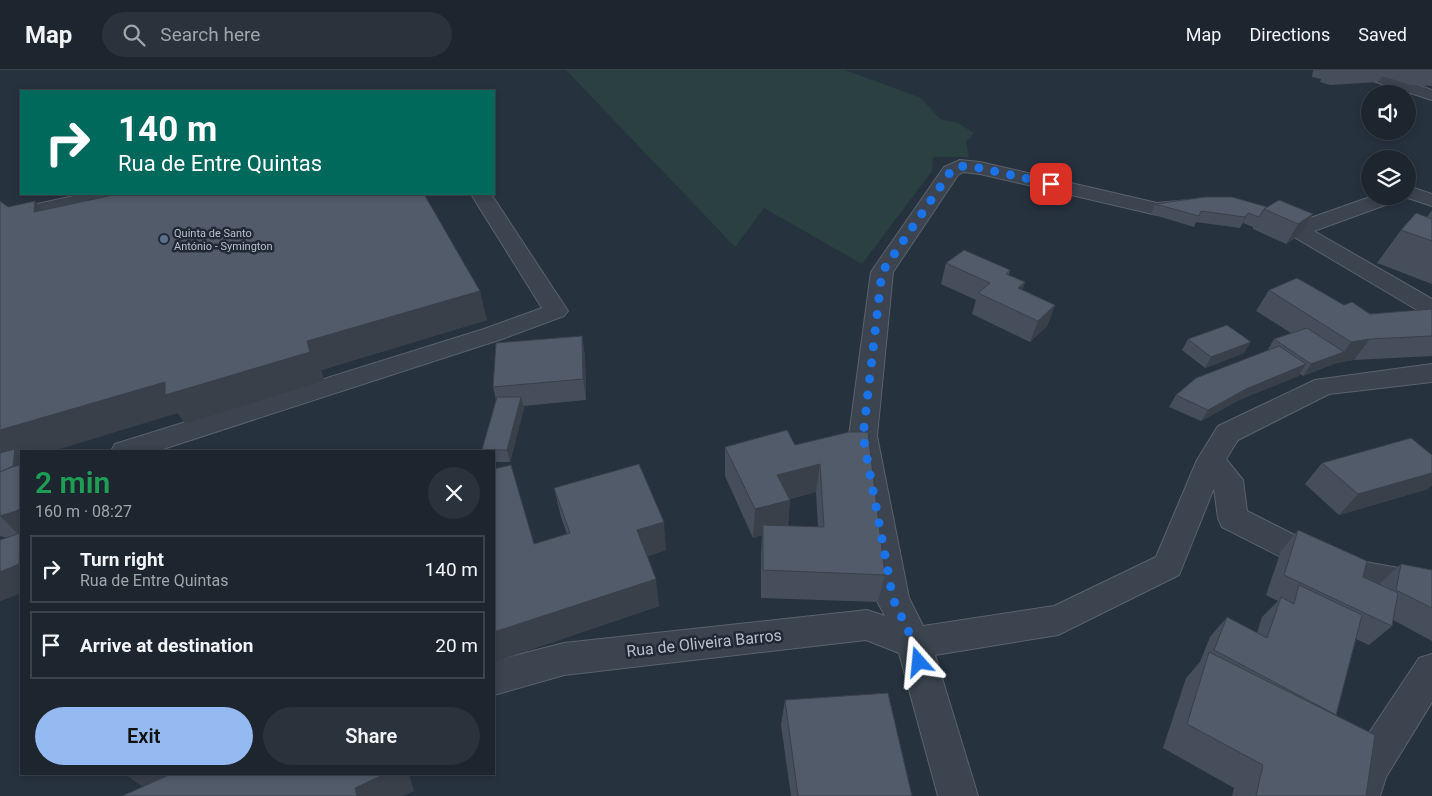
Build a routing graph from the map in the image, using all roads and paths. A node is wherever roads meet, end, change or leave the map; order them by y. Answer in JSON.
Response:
{"nodes":[{"id":1,"x":1364,"y":70,"type":"edge"},
{"id":2,"x":1432,"y":95,"type":"edge"},
{"id":3,"x":104,"y":195,"type":"edge"},
{"id":4,"x":481,"y":195,"type":"edge"},
{"id":5,"x":1416,"y":195,"type":"edge"},
{"id":6,"x":1432,"y":200,"type":"edge"},
{"id":7,"x":1205,"y":205,"type":"edge"},
{"id":8,"x":1367,"y":205,"type":"edge"},
{"id":9,"x":1249,"y":210,"type":"edge"},
{"id":10,"x":0,"y":218,"type":"edge"},
{"id":11,"x":1297,"y":230,"type":"junction"},
{"id":12,"x":1432,"y":309,"type":"edge"},
{"id":13,"x":1432,"y":373,"type":"edge"},
{"id":14,"x":127,"y":450,"type":"edge"},
{"id":15,"x":1211,"y":460,"type":"junction"},
{"id":16,"x":1432,"y":588,"type":"edge"},
{"id":17,"x":914,"y":643,"type":"junction"},
{"id":18,"x":1432,"y":670,"type":"edge"},
{"id":19,"x":495,"y":678,"type":"edge"},
{"id":20,"x":958,"y":796,"type":"edge"},
{"id":21,"x":1360,"y":796,"type":"edge"}],
"edges":[{"from":1,"to":2,"type":"street"},
{"from":3,"to":10,"type":"street"},
{"from":4,"to":14,"type":"street"},
{"from":5,"to":6,"type":"street"},
{"from":7,"to":17,"type":"street"},
{"from":8,"to":11,"type":"street"},
{"from":9,"to":11,"type":"street"},
{"from":11,"to":12,"type":"street"},
{"from":13,"to":15,"type":"street"},
{"from":15,"to":16,"type":"street"},
{"from":15,"to":17,"type":"street"},
{"from":17,"to":19,"type":"street","name":"Rua de Oliveira Barros"},
{"from":17,"to":20,"type":"street"},
{"from":18,"to":21,"type":"street"}]}
